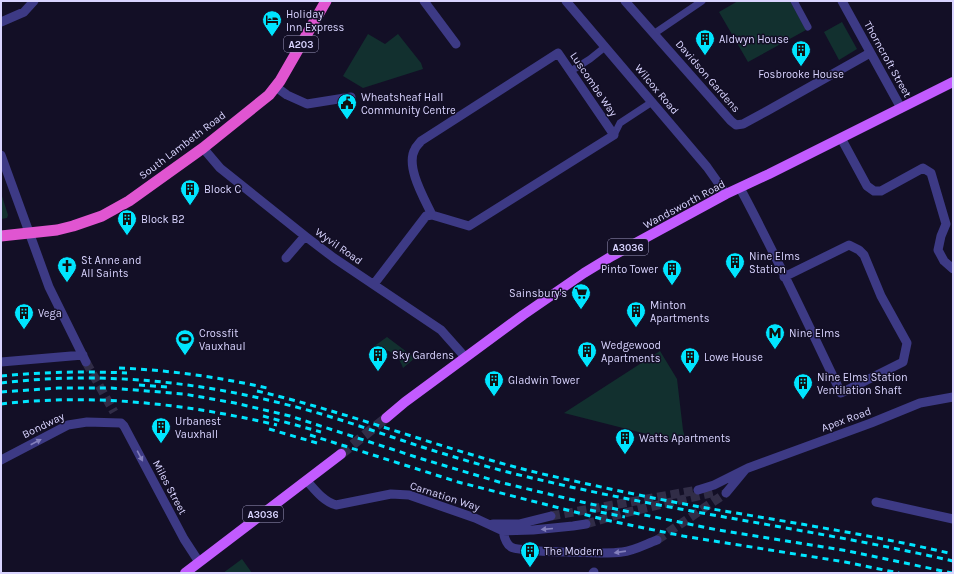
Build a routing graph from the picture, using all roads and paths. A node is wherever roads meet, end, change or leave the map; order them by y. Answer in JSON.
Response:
{"nodes":[{"id":1,"x":34,"y":1,"type":"edge"},
{"id":2,"x":326,"y":1,"type":"edge"},
{"id":3,"x":424,"y":1,"type":"edge"},
{"id":4,"x":566,"y":1,"type":"edge"},
{"id":5,"x":625,"y":1,"type":"edge"},
{"id":6,"x":702,"y":1,"type":"edge"},
{"id":7,"x":794,"y":1,"type":"edge"},
{"id":8,"x":842,"y":1,"type":"edge"},
{"id":9,"x":1,"y":22,"type":"edge"},
{"id":10,"x":808,"y":27,"type":"dead end"},
{"id":11,"x":655,"y":33,"type":"junction"},
{"id":12,"x":456,"y":44,"type":"dead end"},
{"id":13,"x":605,"y":47,"type":"junction"},
{"id":14,"x":870,"y":53,"type":"junction"},
{"id":15,"x":571,"y":70,"type":"junction"},
{"id":16,"x":953,"y":82,"type":"edge"},
{"id":17,"x":276,"y":87,"type":"junction"},
{"id":18,"x":351,"y":96,"type":"dead end"},
{"id":19,"x":652,"y":102,"type":"junction"},
{"id":20,"x":901,"y":108,"type":"junction"},
{"id":21,"x":614,"y":135,"type":"junction"},
{"id":22,"x":841,"y":138,"type":"junction"},
{"id":23,"x":203,"y":148,"type":"junction"},
{"id":24,"x":1,"y":156,"type":"edge"},
{"id":25,"x":740,"y":188,"type":"junction"},
{"id":26,"x":726,"y":194,"type":"junction"},
{"id":27,"x":432,"y":215,"type":"junction"},
{"id":28,"x":949,"y":223,"type":"edge"},
{"id":29,"x":30,"y":233,"type":"junction"},
{"id":30,"x":1,"y":236,"type":"edge"},
{"id":31,"x":305,"y":236,"type":"junction"},
{"id":32,"x":286,"y":258,"type":"dead end"},
{"id":33,"x":953,"y":269,"type":"edge"},
{"id":34,"x":784,"y":276,"type":"junction"},
{"id":35,"x":374,"y":284,"type":"junction"},
{"id":36,"x":465,"y":357,"type":"junction"},
{"id":37,"x":1,"y":362,"type":"edge"},
{"id":38,"x":953,"y":397,"type":"edge"},
{"id":39,"x":386,"y":418,"type":"tunnel mouth"},
{"id":40,"x":121,"y":423,"type":"joint"},
{"id":41,"x":341,"y":454,"type":"tunnel mouth"},
{"id":42,"x":1,"y":460,"type":"edge"},
{"id":43,"x":748,"y":468,"type":"junction"},
{"id":44,"x":307,"y":480,"type":"junction"},
{"id":45,"x":698,"y":490,"type":"tunnel mouth"},
{"id":46,"x":715,"y":492,"type":"tunnel mouth"},
{"id":47,"x":726,"y":493,"type":"tunnel mouth"},
{"id":48,"x":876,"y":502,"type":"dead end"},
{"id":49,"x":551,"y":516,"type":"tunnel mouth"},
{"id":50,"x":953,"y":519,"type":"edge"},
{"id":51,"x":489,"y":524,"type":"junction"},
{"id":52,"x":586,"y":524,"type":"tunnel mouth"},
{"id":53,"x":503,"y":531,"type":"junction"},
{"id":54,"x":657,"y":540,"type":"tunnel mouth"},
{"id":55,"x":199,"y":562,"type":"junction"},
{"id":56,"x":184,"y":573,"type":"edge"}],
"edges":[{"from":1,"to":9,"type":"street"},
{"from":2,"to":17,"type":"highway","name":"South Lambeth Road","number":"A203"},
{"from":3,"to":12,"type":"street"},
{"from":4,"to":13,"type":"street","name":"Wilcox Road"},
{"from":5,"to":11,"type":"street","name":"Davidson Gardens"},
{"from":6,"to":11,"type":"street"},
{"from":7,"to":10,"type":"street"},
{"from":8,"to":14,"type":"street","name":"Thorncroft Street"},
{"from":11,"to":14,"type":"street","name":"Davidson Gardens"},
{"from":13,"to":15,"type":"street"},
{"from":13,"to":19,"type":"street","name":"Wilcox Road"},
{"from":14,"to":20,"type":"street","name":"Thorncroft Street"},
{"from":15,"to":21,"type":"street","name":"Luscombe Way"},
{"from":15,"to":27,"type":"street","name":"Luscombe Way"},
{"from":16,"to":20,"type":"main road","name":"Wandsworth Road","number":"A3036"},
{"from":17,"to":18,"type":"street"},
{"from":17,"to":23,"type":"highway","name":"South Lambeth Road","number":"A203"},
{"from":19,"to":21,"type":"street"},
{"from":19,"to":26,"type":"street","name":"Wilcox Road"},
{"from":20,"to":22,"type":"main road","name":"Wandsworth Road","number":"A3036"},
{"from":21,"to":27,"type":"street"},
{"from":22,"to":25,"type":"main road","name":"Wandsworth Road","number":"A3036"},
{"from":22,"to":28,"type":"street"},
{"from":23,"to":29,"type":"highway","name":"South Lambeth Road","number":"A203"},
{"from":23,"to":31,"type":"street","name":"Wyvil Road"},
{"from":24,"to":29,"type":"street"},
{"from":25,"to":26,"type":"main road","name":"Wandsworth Road","number":"A3036"},
{"from":25,"to":34,"type":"street"},
{"from":26,"to":36,"type":"main road","name":"Wandsworth Road","number":"A3036"},
{"from":27,"to":35,"type":"street"},
{"from":28,"to":33,"type":"street"},
{"from":29,"to":30,"type":"highway","name":"South Lambeth Road","number":"A203"},
{"from":29,"to":37,"type":"street"},
{"from":31,"to":32,"type":"street"},
{"from":31,"to":35,"type":"street","name":"Wyvil Road"},
{"from":34,"to":34,"type":"street"},
{"from":35,"to":36,"type":"street","name":"Wyvil Road"},
{"from":36,"to":39,"type":"main road","name":"Wandsworth Road","number":"A3036"},
{"from":38,"to":43,"type":"street","name":"Apex Road"},
{"from":42,"to":40,"type":"street","name":"Bondway","one_way":true},
{"from":40,"to":55,"type":"street","name":"Miles Street","one_way":true},
{"from":41,"to":44,"type":"main road","number":"A3036"},
{"from":43,"to":45,"type":"street"},
{"from":43,"to":46,"type":"street"},
{"from":43,"to":47,"type":"street"},
{"from":44,"to":51,"type":"street","name":"Carnation Way"},
{"from":44,"to":55,"type":"main road","number":"A3036"},
{"from":48,"to":50,"type":"street"},
{"from":49,"to":51,"type":"street"},
{"from":51,"to":53,"type":"street"},
{"from":52,"to":53,"type":"street","one_way":true},
{"from":54,"to":53,"type":"street","one_way":true},
{"from":55,"to":56,"type":"main road","number":"A3036"}]}
